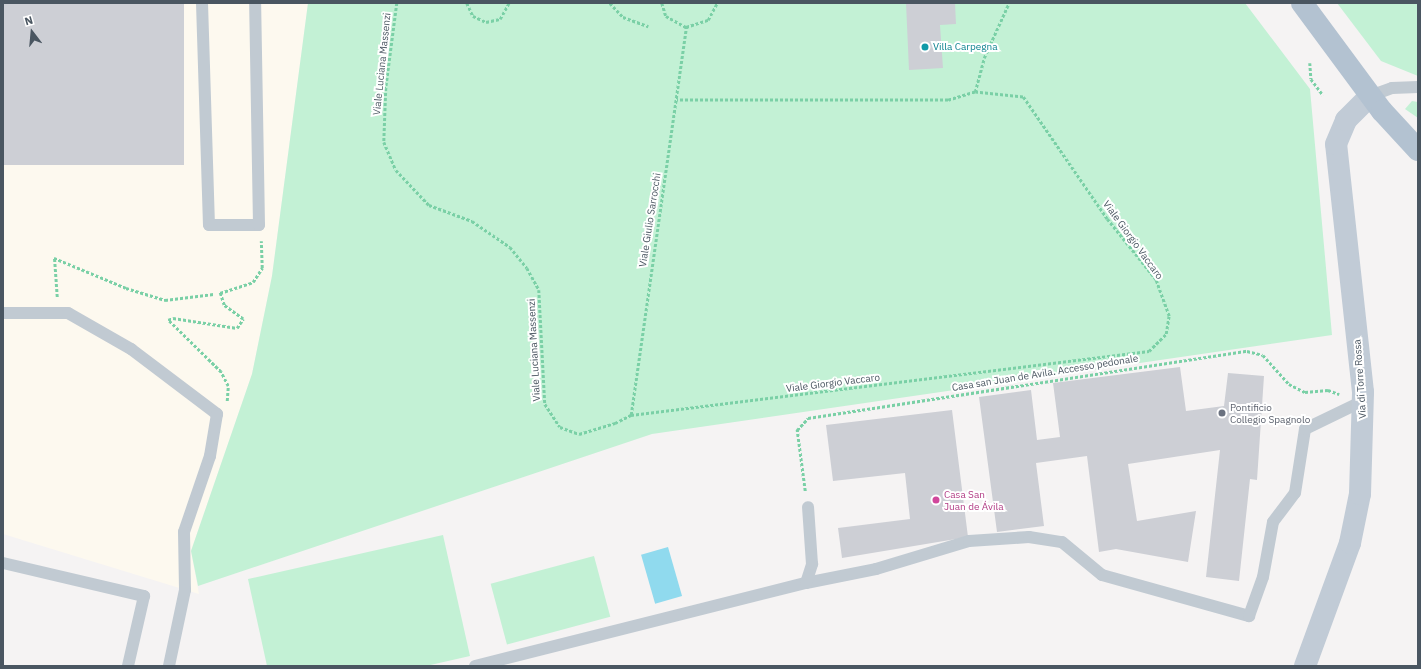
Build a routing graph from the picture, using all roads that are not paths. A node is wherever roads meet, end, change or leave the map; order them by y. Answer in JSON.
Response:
{"nodes":[{"id":1,"x":202,"y":3,"type":"edge"},
{"id":2,"x":255,"y":3,"type":"edge"},
{"id":3,"x":1302,"y":3,"type":"edge"},
{"id":4,"x":1418,"y":87,"type":"edge"},
{"id":5,"x":1370,"y":96,"type":"junction"},
{"id":6,"x":1418,"y":150,"type":"edge"},
{"id":7,"x":3,"y":313,"type":"edge"},
{"id":8,"x":1363,"y":396,"type":"junction"},
{"id":9,"x":808,"y":507,"type":"road end"},
{"id":10,"x":3,"y":563,"type":"edge"},
{"id":11,"x":806,"y":582,"type":"junction"},
{"id":12,"x":128,"y":666,"type":"edge"},
{"id":13,"x":169,"y":666,"type":"edge"},
{"id":14,"x":475,"y":666,"type":"edge"},
{"id":15,"x":1305,"y":666,"type":"edge"}],
"edges":[{"from":1,"to":2,"type":"lane"},
{"from":3,"to":5,"type":"main road"},
{"from":4,"to":5,"type":"lane"},
{"from":5,"to":6,"type":"main road"},
{"from":5,"to":8,"type":"main road","name":"Via di Torre Rossa"},
{"from":7,"to":13,"type":"lane"},
{"from":8,"to":11,"type":"lane"},
{"from":8,"to":15,"type":"main road","name":"Via di Torre Rossa"},
{"from":9,"to":11,"type":"lane"},
{"from":10,"to":12,"type":"lane"},
{"from":11,"to":14,"type":"lane"}]}
